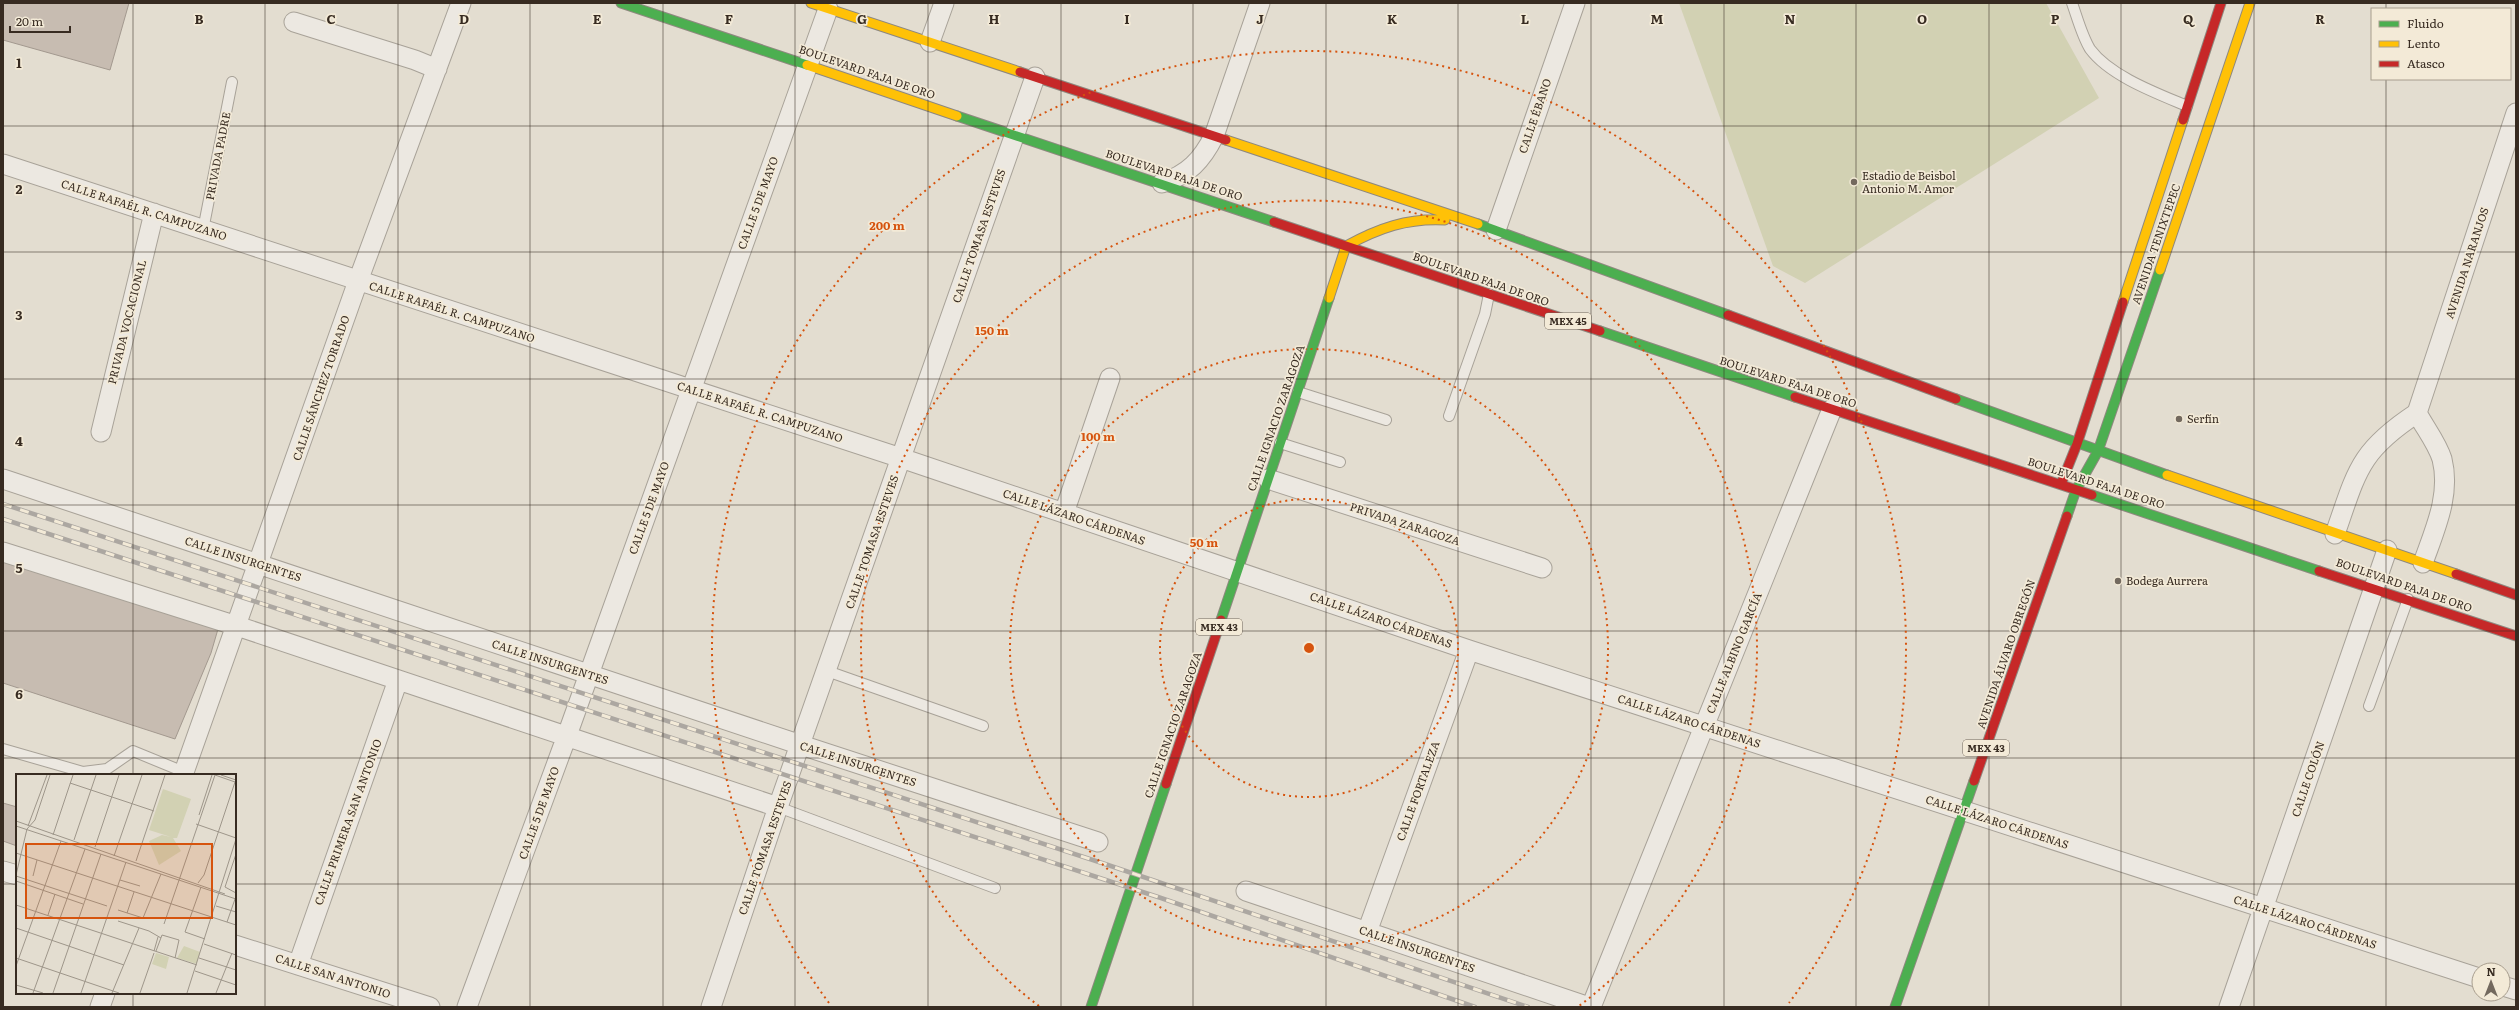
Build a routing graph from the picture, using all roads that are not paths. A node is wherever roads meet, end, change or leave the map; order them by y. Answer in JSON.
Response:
{"nodes":[{"id":1,"x":461,"y":3,"type":"edge"},
{"id":2,"x":622,"y":3,"type":"edge"},
{"id":3,"x":944,"y":3,"type":"edge"},
{"id":4,"x":1260,"y":3,"type":"edge"},
{"id":5,"x":1575,"y":3,"type":"edge"},
{"id":6,"x":2072,"y":3,"type":"edge"},
{"id":7,"x":2221,"y":3,"type":"edge"},
{"id":8,"x":2250,"y":3,"type":"edge"},
{"id":9,"x":819,"y":6,"type":"edge"},
{"id":10,"x":294,"y":22,"type":"dead end"},
{"id":11,"x":930,"y":42,"type":"junction"},
{"id":12,"x":808,"y":65,"type":"junction"},
{"id":13,"x":437,"y":69,"type":"junction"},
{"id":14,"x":1035,"y":77,"type":"junction"},
{"id":15,"x":232,"y":82,"type":"dead end"},
{"id":16,"x":2187,"y":106,"type":"junction"},
{"id":17,"x":2516,"y":112,"type":"edge"},
{"id":18,"x":1015,"y":135,"type":"junction"},
{"id":19,"x":1214,"y":136,"type":"junction"},
{"id":20,"x":3,"y":164,"type":"edge"},
{"id":21,"x":1162,"y":183,"type":"junction"},
{"id":22,"x":154,"y":213,"type":"junction"},
{"id":23,"x":204,"y":230,"type":"junction"},
{"id":24,"x":1496,"y":230,"type":"junction"},
{"id":25,"x":1346,"y":246,"type":"junction"},
{"id":26,"x":358,"y":281,"type":"junction"},
{"id":27,"x":1489,"y":294,"type":"junction"},
{"id":28,"x":1110,"y":378,"type":"dead end"},
{"id":29,"x":691,"y":389,"type":"junction"},
{"id":30,"x":1298,"y":392,"type":"junction"},
{"id":31,"x":1832,"y":409,"type":"junction"},
{"id":32,"x":2417,"y":413,"type":"junction"},
{"id":33,"x":1449,"y":416,"type":"dead end"},
{"id":34,"x":1386,"y":420,"type":"dead end"},
{"id":35,"x":101,"y":432,"type":"dead end"},
{"id":36,"x":1280,"y":443,"type":"junction"},
{"id":37,"x":2077,"y":444,"type":"junction"},
{"id":38,"x":2098,"y":451,"type":"junction"},
{"id":39,"x":901,"y":458,"type":"junction"},
{"id":40,"x":1340,"y":462,"type":"dead end"},
{"id":41,"x":3,"y":479,"type":"edge"},
{"id":42,"x":1268,"y":479,"type":"junction"},
{"id":43,"x":2061,"y":484,"type":"junction"},
{"id":44,"x":2076,"y":490,"type":"junction"},
{"id":45,"x":1064,"y":513,"type":"junction"},
{"id":46,"x":2336,"y":534,"type":"junction"},
{"id":47,"x":2388,"y":550,"type":"junction"},
{"id":48,"x":3,"y":552,"type":"edge"},
{"id":49,"x":2423,"y":563,"type":"junction"},
{"id":50,"x":259,"y":564,"type":"junction"},
{"id":51,"x":1542,"y":568,"type":"dead end"},
{"id":52,"x":1237,"y":572,"type":"junction"},
{"id":53,"x":2375,"y":587,"type":"junction"},
{"id":54,"x":2516,"y":595,"type":"edge"},
{"id":55,"x":2408,"y":599,"type":"junction"},
{"id":56,"x":237,"y":626,"type":"junction"},
{"id":57,"x":2516,"y":636,"type":"edge"},
{"id":58,"x":1469,"y":650,"type":"junction"},
{"id":59,"x":827,"y":671,"type":"junction"},
{"id":60,"x":589,"y":675,"type":"junction"},
{"id":61,"x":398,"y":680,"type":"junction"},
{"id":62,"x":2368,"y":706,"type":"dead end"},
{"id":63,"x":983,"y":726,"type":"dead end"},
{"id":64,"x":1704,"y":726,"type":"junction"},
{"id":65,"x":567,"y":736,"type":"junction"},
{"id":66,"x":801,"y":745,"type":"junction"},
{"id":67,"x":3,"y":749,"type":"edge"},
{"id":68,"x":184,"y":774,"type":"edge"},
{"id":69,"x":778,"y":807,"type":"junction"},
{"id":70,"x":1964,"y":811,"type":"junction"},
{"id":71,"x":1098,"y":842,"type":"dead end"},
{"id":72,"x":3,"y":871,"type":"edge"},
{"id":73,"x":16,"y":875,"type":"edge"},
{"id":74,"x":994,"y":888,"type":"dead end"},
{"id":75,"x":1246,"y":891,"type":"dead end"},
{"id":76,"x":2264,"y":908,"type":"junction"},
{"id":77,"x":1367,"y":932,"type":"junction"},
{"id":78,"x":236,"y":945,"type":"edge"},
{"id":79,"x":298,"y":965,"type":"junction"},
{"id":80,"x":2471,"y":975,"type":"edge"},
{"id":81,"x":105,"y":994,"type":"edge"},
{"id":82,"x":100,"y":1007,"type":"edge"},
{"id":83,"x":430,"y":1007,"type":"edge"},
{"id":84,"x":467,"y":1007,"type":"edge"},
{"id":85,"x":711,"y":1007,"type":"edge"},
{"id":86,"x":1091,"y":1007,"type":"edge"},
{"id":87,"x":1590,"y":1007,"type":"edge"},
{"id":88,"x":1895,"y":1007,"type":"edge"},
{"id":89,"x":2229,"y":1007,"type":"edge"}],
"edges":[{"from":1,"to":13,"type":"street","name":"CALLE SÁNCHEZ TORRADO"},
{"from":2,"to":12,"type":"main road","name":"BOULEVARD FAJA DE ORO","number":"MEX 45"},
{"from":3,"to":11,"type":"street"},
{"from":4,"to":19,"type":"street"},
{"from":5,"to":24,"type":"street","name":"CALLE ÉBANO"},
{"from":6,"to":16,"type":"lane"},
{"from":7,"to":16,"type":"main road","name":"AVENIDA TENIXTEPEC"},
{"from":8,"to":38,"type":"main road","name":"AVENIDA TENIXTEPEC"},
{"from":9,"to":11,"type":"main road"},
{"from":9,"to":12,"type":"street","name":"CALLE 5 DE MAYO"},
{"from":10,"to":13,"type":"street"},
{"from":11,"to":14,"type":"main road"},
{"from":12,"to":18,"type":"main road","name":"BOULEVARD FAJA DE ORO","number":"MEX 45"},
{"from":12,"to":29,"type":"street","name":"CALLE 5 DE MAYO"},
{"from":13,"to":26,"type":"street","name":"CALLE SÁNCHEZ TORRADO"},
{"from":14,"to":18,"type":"street","name":"CALLE TOMASA ESTEVES"},
{"from":14,"to":19,"type":"main road"},
{"from":15,"to":23,"type":"lane","name":"PRIVADA PADRE"},
{"from":16,"to":37,"type":"main road","name":"AVENIDA TENIXTEPEC"},
{"from":17,"to":32,"type":"street","name":"AVENIDA NARANJOS"},
{"from":18,"to":21,"type":"main road","name":"BOULEVARD FAJA DE ORO","number":"MEX 45"},
{"from":18,"to":39,"type":"street","name":"CALLE TOMASA ESTEVES"},
{"from":19,"to":21,"type":"street"},
{"from":19,"to":24,"type":"main road"},
{"from":20,"to":22,"type":"street","name":"CALLE RAFAÉL R. CAMPUZANO"},
{"from":21,"to":25,"type":"main road","name":"BOULEVARD FAJA DE ORO","number":"MEX 45"},
{"from":22,"to":23,"type":"street","name":"CALLE RAFAÉL R. CAMPUZANO"},
{"from":22,"to":35,"type":"street","name":"PRIVADA VOCACIONAL"},
{"from":23,"to":26,"type":"street","name":"CALLE RAFAÉL R. CAMPUZANO"},
{"from":24,"to":25,"type":"main road"},
{"from":24,"to":37,"type":"main road"},
{"from":25,"to":27,"type":"main road","name":"BOULEVARD FAJA DE ORO","number":"MEX 45"},
{"from":25,"to":30,"type":"main road","name":"CALLE IGNACIO ZARAGOZA","number":"MEX 43"},
{"from":26,"to":29,"type":"street","name":"CALLE RAFAÉL R. CAMPUZANO"},
{"from":26,"to":50,"type":"street","name":"CALLE SÁNCHEZ TORRADO"},
{"from":27,"to":31,"type":"main road","name":"BOULEVARD FAJA DE ORO","number":"MEX 45"},
{"from":27,"to":33,"type":"lane"},
{"from":28,"to":45,"type":"street"},
{"from":29,"to":39,"type":"street","name":"CALLE RAFAÉL R. CAMPUZANO"},
{"from":29,"to":60,"type":"street","name":"CALLE 5 DE MAYO"},
{"from":30,"to":34,"type":"lane"},
{"from":30,"to":36,"type":"main road","name":"CALLE IGNACIO ZARAGOZA","number":"MEX 43"},
{"from":31,"to":43,"type":"main road","name":"BOULEVARD FAJA DE ORO","number":"MEX 45"},
{"from":31,"to":64,"type":"street","name":"CALLE ALBINO GARCÍA"},
{"from":32,"to":46,"type":"street"},
{"from":32,"to":49,"type":"street"},
{"from":36,"to":40,"type":"lane"},
{"from":36,"to":42,"type":"main road","name":"CALLE IGNACIO ZARAGOZA","number":"MEX 43"},
{"from":37,"to":38,"type":"main road"},
{"from":37,"to":43,"type":"main road","name":"AVENIDA TENIXTEPEC"},
{"from":38,"to":44,"type":"main road","name":"AVENIDA TENIXTEPEC","number":"MEX 43"},
{"from":38,"to":46,"type":"main road"},
{"from":39,"to":45,"type":"street","name":"CALLE LÁZARO CÁRDENAS"},
{"from":39,"to":59,"type":"street","name":"CALLE TOMASA ESTEVES"},
{"from":41,"to":50,"type":"street","name":"CALLE INSURGENTES"},
{"from":42,"to":51,"type":"street","name":"PRIVADA ZARAGOZA"},
{"from":42,"to":52,"type":"main road","name":"CALLE IGNACIO ZARAGOZA","number":"MEX 43"},
{"from":43,"to":44,"type":"main road","name":"BOULEVARD FAJA DE ORO","number":"MEX 45"},
{"from":44,"to":53,"type":"main road","name":"BOULEVARD FAJA DE ORO","number":"MEX 45"},
{"from":44,"to":70,"type":"main road","name":"AVENIDA ÁLVARO OBREGÓN","number":"MEX 43"},
{"from":45,"to":52,"type":"street","name":"CALLE LÁZARO CÁRDENAS"},
{"from":46,"to":47,"type":"main road"},
{"from":47,"to":49,"type":"main road"},
{"from":47,"to":53,"type":"street","name":"CALLE COLÓN"},
{"from":48,"to":56,"type":"street"},
{"from":49,"to":54,"type":"main road"},
{"from":50,"to":56,"type":"street","name":"CALLE SÁNCHEZ TORRADO"},
{"from":50,"to":60,"type":"street","name":"CALLE INSURGENTES"},
{"from":52,"to":58,"type":"street","name":"CALLE LÁZARO CÁRDENAS"},
{"from":52,"to":86,"type":"main road","name":"CALLE IGNACIO ZARAGOZA","number":"MEX 43"},
{"from":53,"to":55,"type":"main road","name":"BOULEVARD FAJA DE ORO","number":"MEX 45"},
{"from":53,"to":76,"type":"street","name":"CALLE COLÓN"},
{"from":55,"to":57,"type":"main road","name":"BOULEVARD FAJA DE ORO","number":"MEX 45"},
{"from":55,"to":62,"type":"lane"},
{"from":56,"to":61,"type":"street"},
{"from":56,"to":68,"type":"street","name":"CALLE SÁNCHEZ TORRADO"},
{"from":58,"to":64,"type":"street","name":"CALLE LÁZARO CÁRDENAS"},
{"from":58,"to":77,"type":"street","name":"CALLE FORTALEZA"},
{"from":59,"to":63,"type":"lane"},
{"from":59,"to":66,"type":"street","name":"CALLE TOMASA ESTEVES"},
{"from":60,"to":65,"type":"street","name":"CALLE 5 DE MAYO"},
{"from":60,"to":66,"type":"street","name":"CALLE INSURGENTES"},
{"from":61,"to":65,"type":"street"},
{"from":61,"to":79,"type":"street","name":"CALLE PRIMERA SAN ANTONIO"},
{"from":64,"to":70,"type":"street","name":"CALLE LÁZARO CÁRDENAS"},
{"from":64,"to":87,"type":"street","name":"CALLE ALBINO GARCÍA"},
{"from":65,"to":69,"type":"street"},
{"from":65,"to":84,"type":"street","name":"CALLE 5 DE MAYO"},
{"from":66,"to":69,"type":"street","name":"CALLE TOMASA ESTEVES"},
{"from":66,"to":71,"type":"street","name":"CALLE INSURGENTES"},
{"from":67,"to":68,"type":"lane"},
{"from":69,"to":74,"type":"lane"},
{"from":69,"to":85,"type":"street","name":"CALLE TOMASA ESTEVES"},
{"from":70,"to":76,"type":"street","name":"CALLE LÁZARO CÁRDENAS"},
{"from":70,"to":88,"type":"main road","name":"AVENIDA ÁLVARO OBREGÓN","number":"MEX 43"},
{"from":72,"to":73,"type":"street"},
{"from":75,"to":77,"type":"street","name":"CALLE INSURGENTES"},
{"from":76,"to":80,"type":"street","name":"CALLE LÁZARO CÁRDENAS"},
{"from":76,"to":89,"type":"street","name":"CALLE COLÓN"},
{"from":77,"to":87,"type":"street","name":"CALLE INSURGENTES"},
{"from":78,"to":79,"type":"street","name":"CALLE SAN ANTONIO"},
{"from":79,"to":83,"type":"street","name":"CALLE SAN ANTONIO"},
{"from":81,"to":82,"type":"street"}]}
